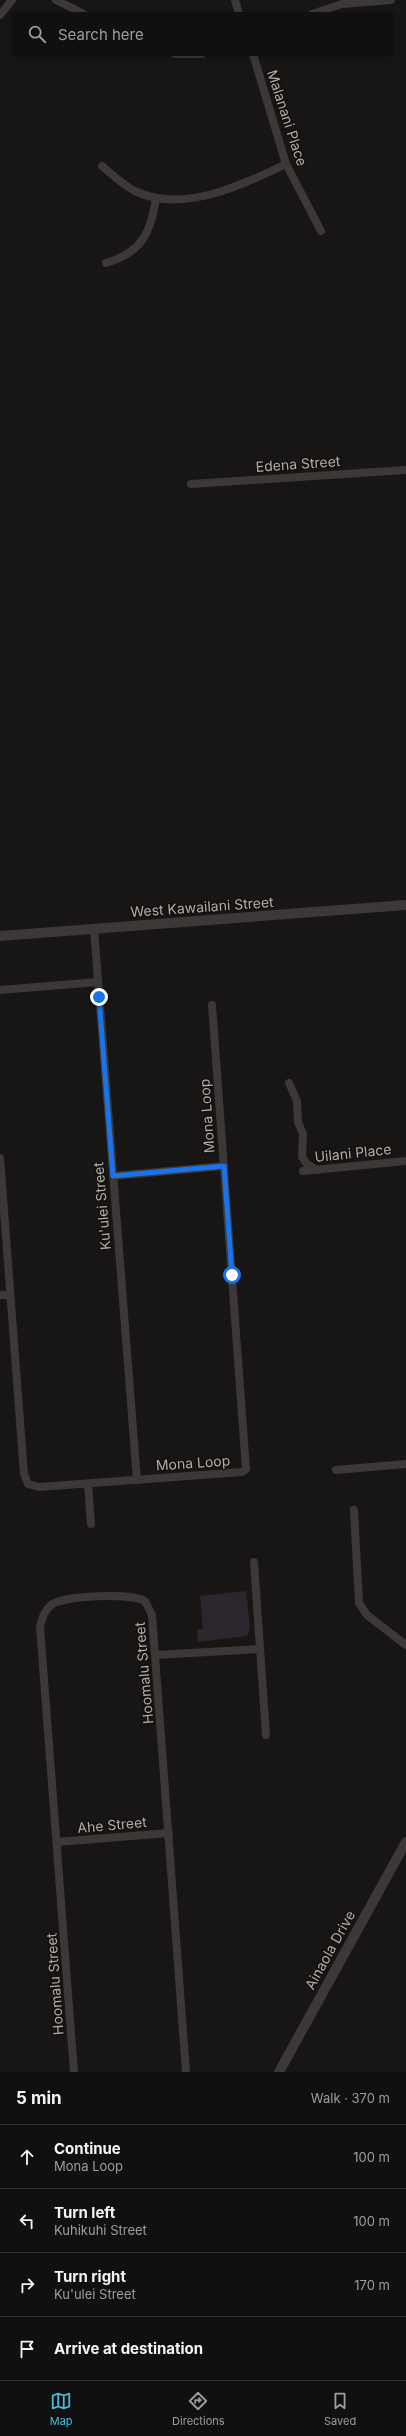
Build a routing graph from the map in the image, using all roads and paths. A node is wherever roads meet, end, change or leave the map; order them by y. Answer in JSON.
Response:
{"nodes":[{"id":1,"x":12,"y":0,"type":"edge"},
{"id":2,"x":56,"y":0,"type":"edge"},
{"id":3,"x":235,"y":0,"type":"edge"},
{"id":4,"x":391,"y":0,"type":"edge"},
{"id":5,"x":80,"y":12,"type":"edge"},
{"id":6,"x":238,"y":12,"type":"edge"},
{"id":7,"x":318,"y":12,"type":"edge"},
{"id":8,"x":0,"y":15,"type":"edge"},
{"id":9,"x":254,"y":56,"type":"edge"},
{"id":10,"x":286,"y":164,"type":"junction"},
{"id":11,"x":102,"y":166,"type":"dead end"},
{"id":12,"x":156,"y":198,"type":"junction"},
{"id":13,"x":321,"y":231,"type":"dead end"},
{"id":14,"x":106,"y":263,"type":"dead end"},
{"id":15,"x":406,"y":470,"type":"edge"},
{"id":16,"x":191,"y":484,"type":"dead end"},
{"id":17,"x":406,"y":905,"type":"edge"},
{"id":18,"x":94,"y":929,"type":"junction"},
{"id":19,"x":0,"y":936,"type":"edge"},
{"id":20,"x":98,"y":982,"type":"junction"},
{"id":21,"x":0,"y":990,"type":"edge"},
{"id":22,"x":212,"y":1005,"type":"dead end"},
{"id":23,"x":289,"y":1083,"type":"dead end"},
{"id":24,"x":0,"y":1158,"type":"edge"},
{"id":25,"x":406,"y":1160,"type":"edge"},
{"id":26,"x":224,"y":1166,"type":"junction"},
{"id":27,"x":317,"y":1170,"type":"junction"},
{"id":28,"x":304,"y":1171,"type":"dead end"},
{"id":29,"x":113,"y":1176,"type":"junction"},
{"id":30,"x":10,"y":1294,"type":"junction"},
{"id":31,"x":0,"y":1295,"type":"edge"},
{"id":32,"x":406,"y":1464,"type":"edge"},
{"id":33,"x":336,"y":1470,"type":"dead end"},
{"id":34,"x":137,"y":1480,"type":"junction"},
{"id":35,"x":88,"y":1484,"type":"junction"},
{"id":36,"x":354,"y":1510,"type":"dead end"},
{"id":37,"x":90,"y":1524,"type":"dead end"},
{"id":38,"x":254,"y":1562,"type":"dead end"},
{"id":39,"x":406,"y":1645,"type":"edge"},
{"id":40,"x":259,"y":1649,"type":"junction"},
{"id":41,"x":156,"y":1655,"type":"junction"},
{"id":42,"x":266,"y":1735,"type":"dead end"},
{"id":43,"x":169,"y":1833,"type":"junction"},
{"id":44,"x":57,"y":1842,"type":"junction"},
{"id":45,"x":406,"y":1842,"type":"edge"},
{"id":46,"x":74,"y":2072,"type":"edge"},
{"id":47,"x":186,"y":2072,"type":"edge"},
{"id":48,"x":279,"y":2072,"type":"edge"}],
"edges":[{"from":1,"to":8,"type":"street"},
{"from":2,"to":5,"type":"street"},
{"from":3,"to":6,"type":"street"},
{"from":4,"to":7,"type":"street"},
{"from":9,"to":10,"type":"street","name":"Malanani Place"},
{"from":10,"to":12,"type":"street"},
{"from":10,"to":13,"type":"street","name":"Malanani Place"},
{"from":11,"to":12,"type":"street"},
{"from":12,"to":14,"type":"street"},
{"from":15,"to":16,"type":"street","name":"Edena Street"},
{"from":17,"to":18,"type":"street","name":"West Kawailani Street"},
{"from":18,"to":19,"type":"street","name":"West Kawailani Street"},
{"from":18,"to":20,"type":"street","name":"Ku'ulei Street"},
{"from":20,"to":21,"type":"street"},
{"from":20,"to":29,"type":"street","name":"Ku'ulei Street"},
{"from":22,"to":26,"type":"street","name":"Mona Loop"},
{"from":23,"to":27,"type":"street"},
{"from":24,"to":30,"type":"street","name":"Mona Loop"},
{"from":25,"to":27,"type":"street","name":"Uilani Place"},
{"from":26,"to":29,"type":"street"},
{"from":26,"to":34,"type":"street","name":"Mona Loop"},
{"from":27,"to":28,"type":"street","name":"Uilani Place"},
{"from":29,"to":34,"type":"street","name":"Ku'ulei Street"},
{"from":30,"to":31,"type":"street"},
{"from":30,"to":35,"type":"street","name":"Mona Loop"},
{"from":32,"to":33,"type":"street"},
{"from":34,"to":35,"type":"street","name":"Mona Loop"},
{"from":35,"to":37,"type":"street"},
{"from":36,"to":39,"type":"street"},
{"from":38,"to":40,"type":"street"},
{"from":40,"to":41,"type":"street"},
{"from":40,"to":42,"type":"street"},
{"from":41,"to":43,"type":"street","name":"Hoomalu Street"},
{"from":41,"to":44,"type":"street","name":"Hoomalu Street"},
{"from":43,"to":44,"type":"street","name":"Ahe Street"},
{"from":43,"to":47,"type":"street","name":"Hoomalu Street"},
{"from":44,"to":46,"type":"street","name":"Hoomalu Street"},
{"from":45,"to":48,"type":"street","name":"Ainaola Drive"}]}
